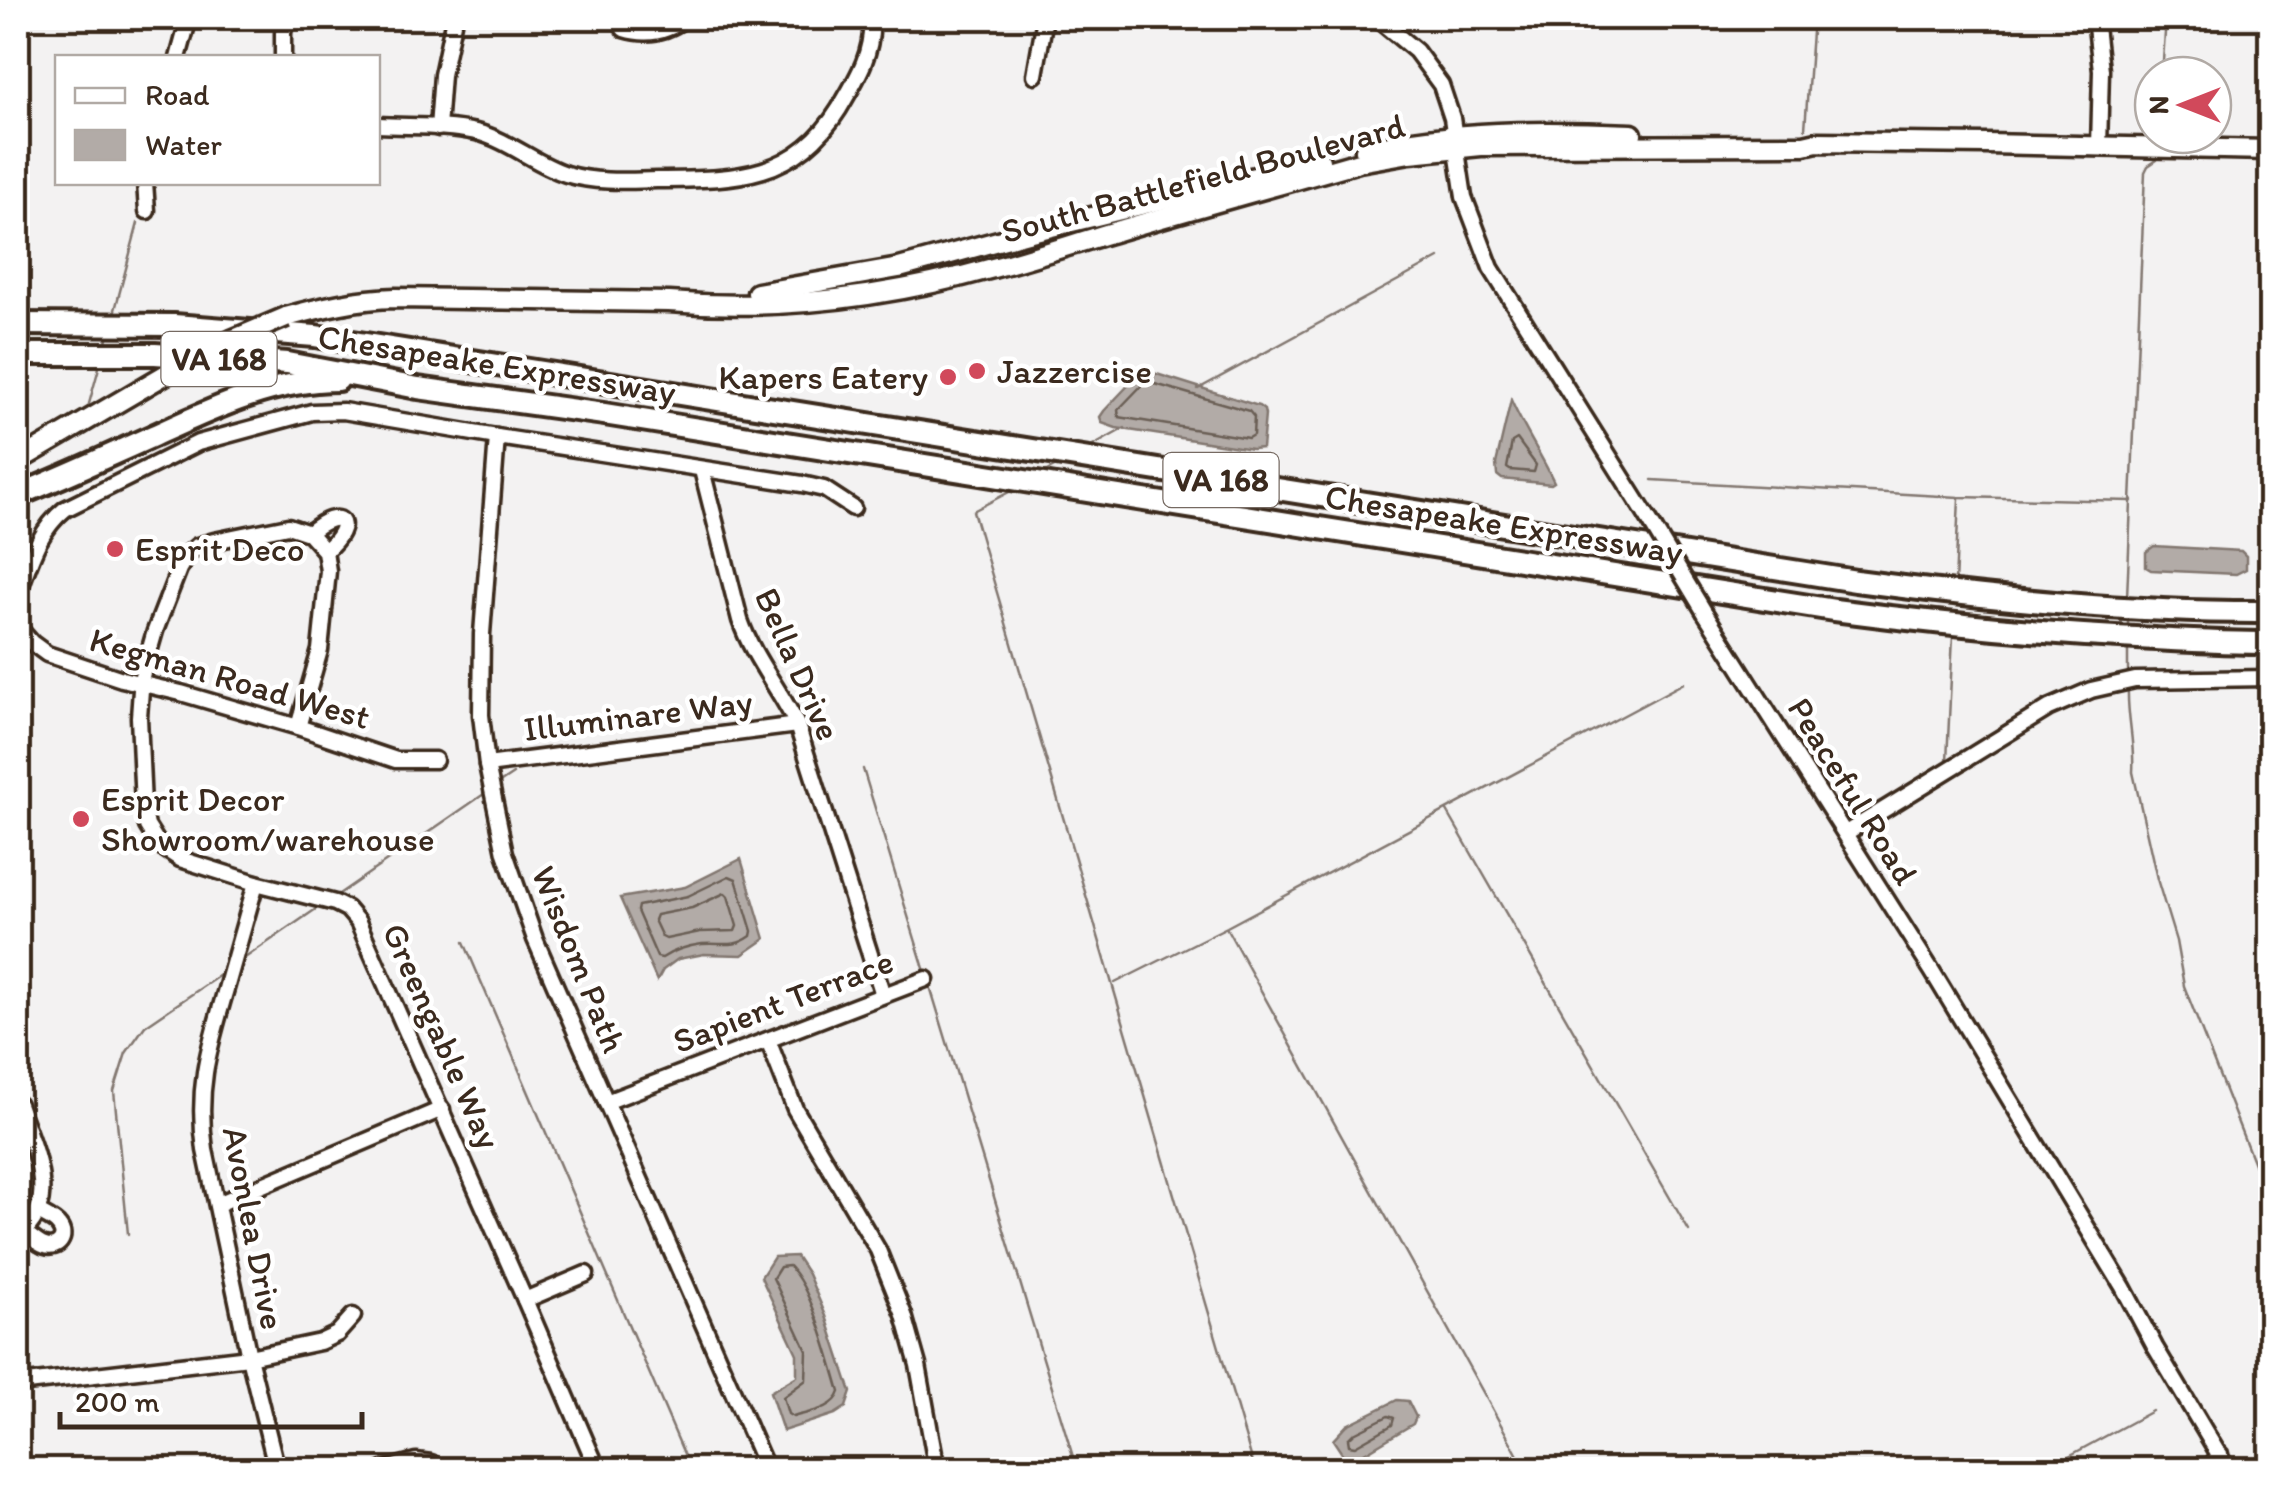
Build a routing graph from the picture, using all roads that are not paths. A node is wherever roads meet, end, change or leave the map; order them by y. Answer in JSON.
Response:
{"nodes":[{"id":1,"x":189,"y":18,"type":"edge"},
{"id":2,"x":286,"y":18,"type":"edge"},
{"id":3,"x":454,"y":18,"type":"edge"},
{"id":4,"x":685,"y":18,"type":"edge"},
{"id":5,"x":870,"y":18,"type":"edge"},
{"id":6,"x":1045,"y":18,"type":"edge"},
{"id":7,"x":1376,"y":18,"type":"edge"},
{"id":8,"x":2095,"y":18,"type":"edge"},
{"id":9,"x":624,"y":29,"type":"dead end"},
{"id":10,"x":179,"y":55,"type":"edge"},
{"id":11,"x":283,"y":55,"type":"edge"},
{"id":12,"x":1035,"y":75,"type":"dead end"},
{"id":13,"x":380,"y":125,"type":"edge"},
{"id":14,"x":438,"y":128,"type":"junction"},
{"id":15,"x":1455,"y":142,"type":"junction"},
{"id":16,"x":2099,"y":147,"type":"junction"},
{"id":17,"x":2270,"y":150,"type":"edge"},
{"id":18,"x":145,"y":185,"type":"edge"},
{"id":19,"x":147,"y":210,"type":"dead end"},
{"id":20,"x":18,"y":324,"type":"edge"},
{"id":21,"x":18,"y":354,"type":"edge"},
{"id":22,"x":418,"y":388,"type":"junction"},
{"id":23,"x":498,"y":438,"type":"junction"},
{"id":24,"x":18,"y":461,"type":"edge"},
{"id":25,"x":702,"y":470,"type":"junction"},
{"id":26,"x":18,"y":495,"type":"edge"},
{"id":27,"x":853,"y":508,"type":"dead end"},
{"id":28,"x":308,"y":532,"type":"junction"},
{"id":29,"x":324,"y":552,"type":"junction"},
{"id":30,"x":18,"y":594,"type":"edge"},
{"id":31,"x":2270,"y":612,"type":"edge"},
{"id":32,"x":18,"y":628,"type":"edge"},
{"id":33,"x":2270,"y":643,"type":"edge"},
{"id":34,"x":2270,"y":678,"type":"edge"},
{"id":35,"x":140,"y":684,"type":"junction"},
{"id":36,"x":798,"y":725,"type":"junction"},
{"id":37,"x":298,"y":727,"type":"junction"},
{"id":38,"x":435,"y":760,"type":"dead end"},
{"id":39,"x":487,"y":765,"type":"junction"},
{"id":40,"x":1846,"y":834,"type":"junction"},
{"id":41,"x":256,"y":882,"type":"junction"},
{"id":42,"x":926,"y":979,"type":"dead end"},
{"id":43,"x":882,"y":995,"type":"junction"},
{"id":44,"x":768,"y":1040,"type":"junction"},
{"id":45,"x":606,"y":1102,"type":"junction"},
{"id":46,"x":18,"y":1104,"type":"edge"},
{"id":47,"x":442,"y":1109,"type":"junction"},
{"id":48,"x":218,"y":1204,"type":"junction"},
{"id":49,"x":38,"y":1212,"type":"junction"},
{"id":50,"x":21,"y":1234,"type":"edge"},
{"id":51,"x":586,"y":1274,"type":"dead end"},
{"id":52,"x":525,"y":1300,"type":"junction"},
{"id":53,"x":352,"y":1316,"type":"dead end"},
{"id":54,"x":249,"y":1357,"type":"junction"},
{"id":55,"x":18,"y":1384,"type":"edge"},
{"id":56,"x":2220,"y":1454,"type":"junction"},
{"id":57,"x":431,"y":1462,"type":"dead end"},
{"id":58,"x":277,"y":1470,"type":"edge"},
{"id":59,"x":383,"y":1470,"type":"edge"},
{"id":60,"x":598,"y":1470,"type":"edge"},
{"id":61,"x":767,"y":1470,"type":"edge"},
{"id":62,"x":937,"y":1470,"type":"edge"},
{"id":63,"x":2208,"y":1470,"type":"edge"},
{"id":64,"x":2228,"y":1470,"type":"edge"}],
"edges":[{"from":1,"to":10,"type":"street"},
{"from":2,"to":11,"type":"street"},
{"from":3,"to":14,"type":"street"},
{"from":4,"to":9,"type":"street"},
{"from":5,"to":14,"type":"street"},
{"from":6,"to":12,"type":"street"},
{"from":7,"to":15,"type":"street","name":"Peaceful Road"},
{"from":8,"to":16,"type":"street"},
{"from":13,"to":14,"type":"street"},
{"from":15,"to":16,"type":"main road","name":"South Battlefield Boulevard"},
{"from":15,"to":24,"type":"main road","name":"South Battlefield Boulevard","bridge":true},
{"from":15,"to":40,"type":"street","name":"Peaceful Road","bridge":true},
{"from":16,"to":17,"type":"main road","name":"South Battlefield Boulevard"},
{"from":18,"to":19,"type":"street"},
{"from":20,"to":31,"type":"highway","name":"Chesapeake Expressway","number":"VA 168"},
{"from":21,"to":22,"type":"highway","name":"Chesapeake Expressway","number":"VA 168"},
{"from":22,"to":26,"type":"highway"},
{"from":22,"to":33,"type":"highway","name":"Chesapeake Expressway","number":"VA 168"},
{"from":23,"to":25,"type":"street"},
{"from":23,"to":30,"type":"street"},
{"from":23,"to":39,"type":"street","name":"Wisdom Path"},
{"from":25,"to":27,"type":"street"},
{"from":25,"to":36,"type":"street","name":"Bella Drive"},
{"from":28,"to":29,"type":"street"},
{"from":28,"to":29,"type":"street"},
{"from":28,"to":35,"type":"street","name":"Greengable Way"},
{"from":29,"to":37,"type":"street"},
{"from":32,"to":35,"type":"street","name":"Kegman Road West"},
{"from":34,"to":40,"type":"street"},
{"from":35,"to":37,"type":"street","name":"Kegman Road West"},
{"from":35,"to":41,"type":"street","name":"Greengable Way"},
{"from":36,"to":39,"type":"street","name":"Illuminare Way"},
{"from":36,"to":43,"type":"street","name":"Bella Drive"},
{"from":37,"to":38,"type":"street","name":"Kegman Road West"},
{"from":39,"to":45,"type":"street","name":"Wisdom Path"},
{"from":40,"to":56,"type":"street","name":"Peaceful Road"},
{"from":41,"to":47,"type":"street","name":"Greengable Way"},
{"from":41,"to":48,"type":"street","name":"Avonlea Drive"},
{"from":42,"to":43,"type":"street","name":"Sapient Terrace"},
{"from":43,"to":44,"type":"street","name":"Sapient Terrace"},
{"from":44,"to":45,"type":"street","name":"Sapient Terrace"},
{"from":44,"to":62,"type":"street"},
{"from":45,"to":61,"type":"street","name":"Wisdom Path"},
{"from":46,"to":49,"type":"street"},
{"from":47,"to":48,"type":"street"},
{"from":47,"to":52,"type":"street","name":"Greengable Way"},
{"from":48,"to":54,"type":"street","name":"Avonlea Drive"},
{"from":49,"to":50,"type":"street"},
{"from":49,"to":50,"type":"street"},
{"from":51,"to":52,"type":"street"},
{"from":52,"to":60,"type":"street","name":"Greengable Way"},
{"from":53,"to":54,"type":"street"},
{"from":54,"to":55,"type":"street"},
{"from":54,"to":58,"type":"street","name":"Avonlea Drive"},
{"from":56,"to":63,"type":"street"},
{"from":56,"to":64,"type":"street","name":"Peaceful Road"},
{"from":57,"to":59,"type":"street"}]}
